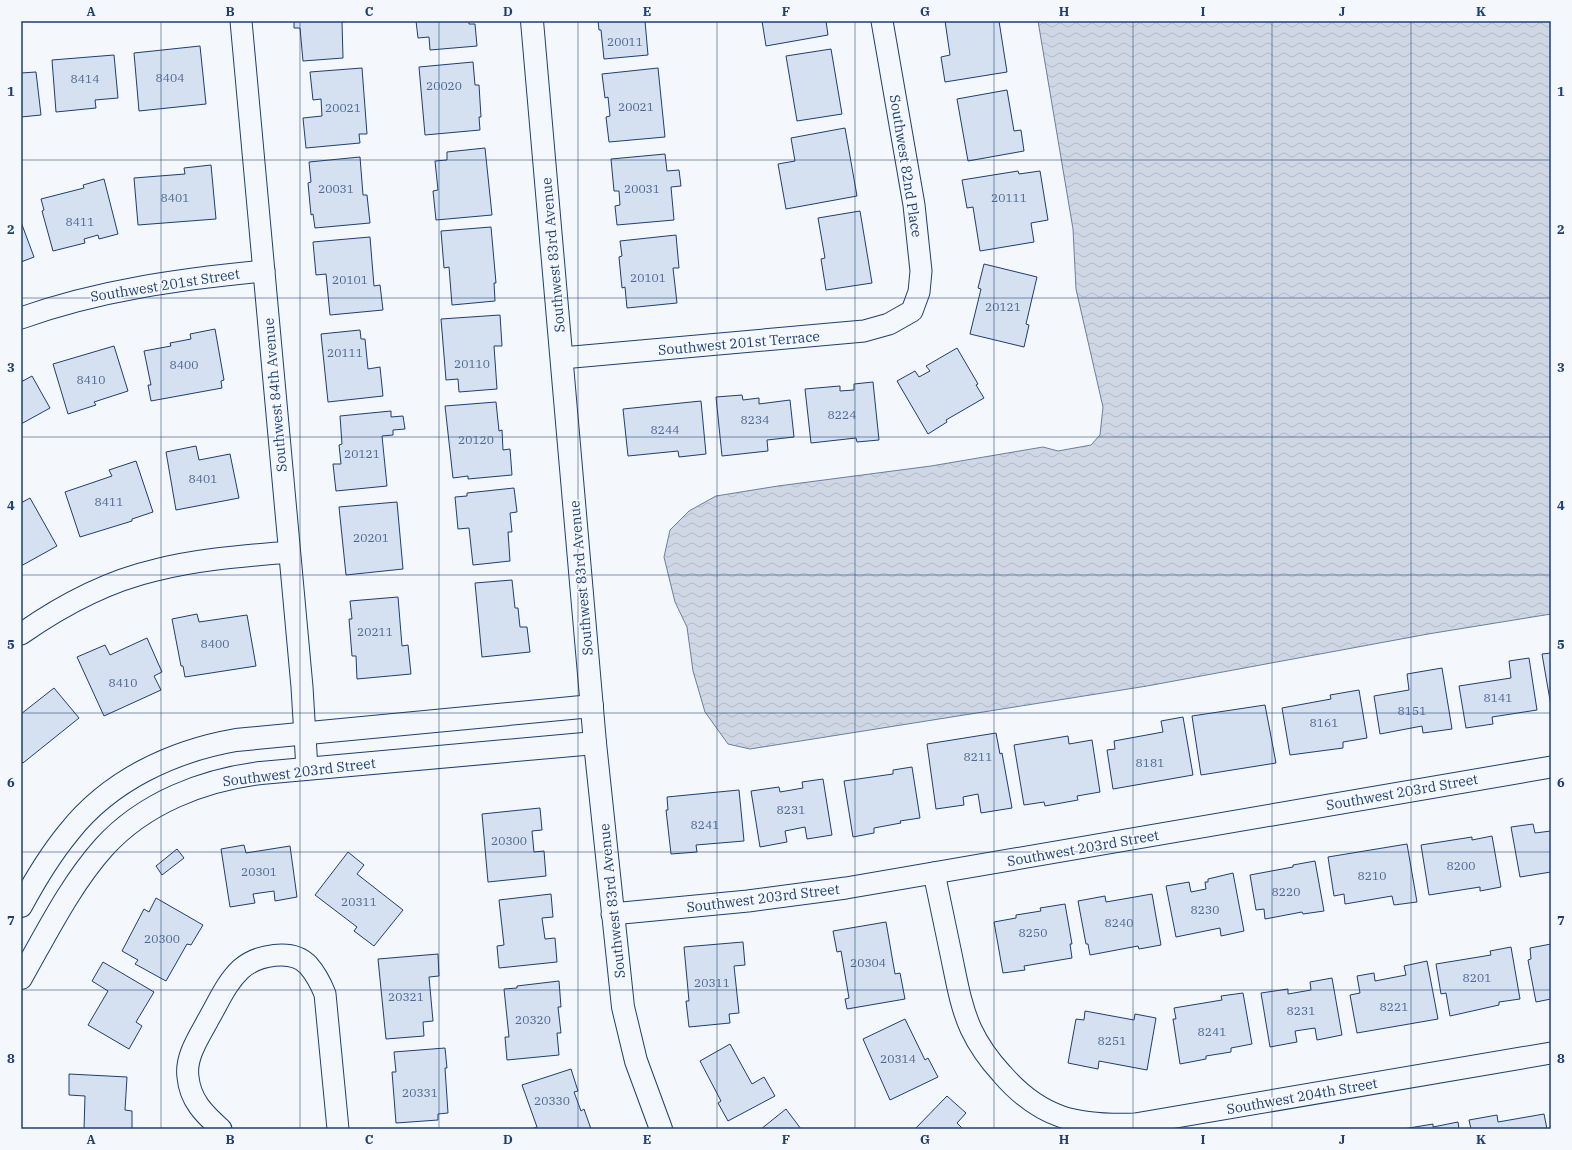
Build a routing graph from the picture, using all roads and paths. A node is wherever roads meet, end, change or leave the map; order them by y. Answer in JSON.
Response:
{"nodes":[{"id":1,"x":241,"y":21,"type":"edge"},
{"id":2,"x":532,"y":21,"type":"edge"},
{"id":3,"x":882,"y":21,"type":"edge"},
{"id":4,"x":264,"y":271,"type":"junction"},
{"id":5,"x":912,"y":311,"type":"joint"},
{"id":6,"x":21,"y":318,"type":"edge"},
{"id":7,"x":562,"y":358,"type":"junction"},
{"id":8,"x":289,"y":552,"type":"junction"},
{"id":9,"x":21,"y":634,"type":"edge"},
{"id":10,"x":592,"y":706,"type":"junction"},
{"id":11,"x":305,"y":734,"type":"junction"},
{"id":12,"x":595,"y":743,"type":"junction"},
{"id":13,"x":1551,"y":767,"type":"edge"},
{"id":14,"x":307,"y":769,"type":"junction"},
{"id":15,"x":934,"y":873,"type":"junction"},
{"id":16,"x":21,"y":906,"type":"edge"},
{"id":17,"x":612,"y":914,"type":"junction"},
{"id":18,"x":21,"y":978,"type":"edge"},
{"id":19,"x":1551,"y":1053,"type":"edge"},
{"id":20,"x":221,"y":1129,"type":"edge"},
{"id":21,"x":338,"y":1129,"type":"edge"},
{"id":22,"x":661,"y":1129,"type":"edge"}],
"edges":[{"from":1,"to":4,"type":"street","name":"Southwest 84th Avenue"},
{"from":2,"to":7,"type":"street","name":"Southwest 83rd Avenue"},
{"from":3,"to":5,"type":"street","name":"Southwest 82nd Place"},
{"from":4,"to":6,"type":"street","name":"Southwest 201st Street"},
{"from":4,"to":8,"type":"street","name":"Southwest 84th Avenue"},
{"from":5,"to":7,"type":"street","name":"Southwest 201st Terrace"},
{"from":7,"to":10,"type":"street","name":"Southwest 83rd Avenue"},
{"from":8,"to":9,"type":"street"},
{"from":8,"to":11,"type":"street","name":"Southwest 84th Avenue"},
{"from":10,"to":11,"type":"street"},
{"from":10,"to":12,"type":"street","name":"Southwest 83rd Avenue"},
{"from":11,"to":14,"type":"street","name":"Southwest 84th Avenue"},
{"from":11,"to":16,"type":"street"},
{"from":12,"to":14,"type":"street","name":"Southwest 203rd Street"},
{"from":12,"to":17,"type":"street","name":"Southwest 83rd Avenue"},
{"from":13,"to":15,"type":"street","name":"Southwest 203rd Street"},
{"from":14,"to":18,"type":"street","name":"Southwest 203rd Street"},
{"from":15,"to":17,"type":"street","name":"Southwest 203rd Street"},
{"from":15,"to":19,"type":"street","name":"Southwest 204th Street"},
{"from":17,"to":22,"type":"street","name":"Southwest 83rd Avenue"},
{"from":20,"to":21,"type":"street"}]}
